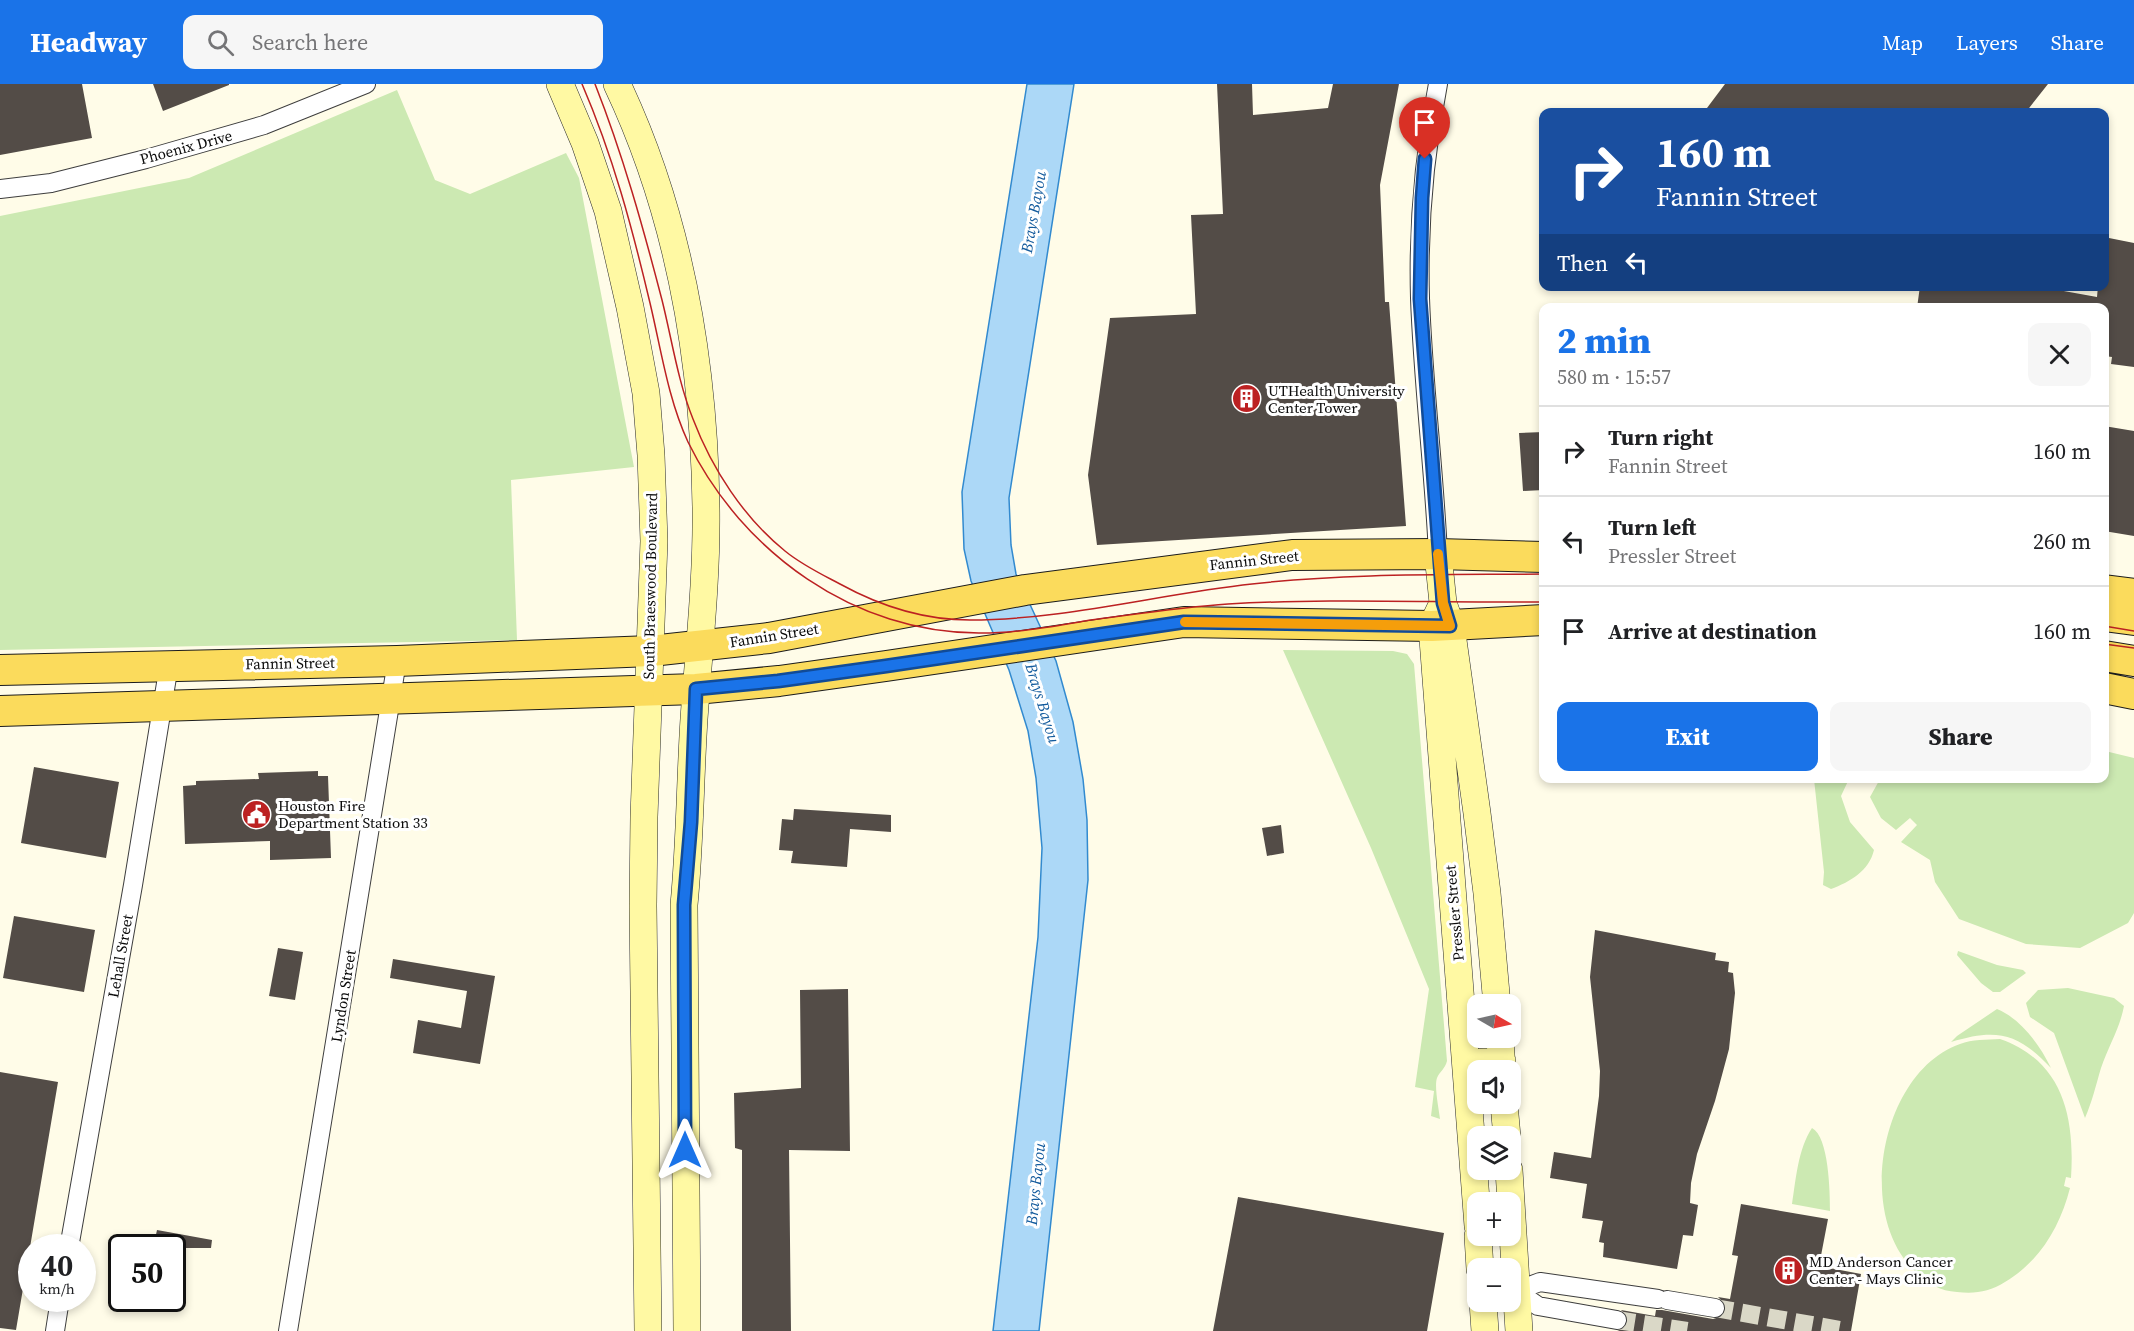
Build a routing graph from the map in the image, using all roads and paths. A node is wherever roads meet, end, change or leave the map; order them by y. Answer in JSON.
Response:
{"nodes":[{"id":1,"x":366,"y":84,"type":"edge"},
{"id":2,"x":560,"y":84,"type":"edge"},
{"id":3,"x":617,"y":84,"type":"edge"},
{"id":4,"x":1438,"y":84,"type":"edge"},
{"id":5,"x":0,"y":189,"type":"edge"},
{"id":6,"x":1539,"y":551,"type":"edge"},
{"id":7,"x":1438,"y":554,"type":"junction"},
{"id":8,"x":1492,"y":556,"type":"junction"},
{"id":9,"x":1539,"y":557,"type":"edge"},
{"id":10,"x":2109,"y":591,"type":"edge"},
{"id":11,"x":2134,"y":594,"type":"edge"},
{"id":12,"x":2109,"y":617,"type":"edge"},
{"id":13,"x":1442,"y":618,"type":"junction"},
{"id":14,"x":1539,"y":620,"type":"edge"},
{"id":15,"x":2134,"y":620,"type":"edge"},
{"id":16,"x":699,"y":646,"type":"junction"},
{"id":17,"x":651,"y":651,"type":"junction"},
{"id":18,"x":2109,"y":657,"type":"edge"},
{"id":19,"x":397,"y":661,"type":"junction"},
{"id":20,"x":2134,"y":661,"type":"edge"},
{"id":21,"x":169,"y":664,"type":"junction"},
{"id":22,"x":0,"y":670,"type":"edge"},
{"id":23,"x":696,"y":689,"type":"junction"},
{"id":24,"x":2109,"y":689,"type":"edge"},
{"id":25,"x":649,"y":691,"type":"junction"},
{"id":26,"x":2134,"y":694,"type":"edge"},
{"id":27,"x":391,"y":700,"type":"junction"},
{"id":28,"x":162,"y":706,"type":"junction"},
{"id":29,"x":0,"y":711,"type":"edge"},
{"id":30,"x":1480,"y":839,"type":"junction"},
{"id":31,"x":1449,"y":841,"type":"junction"},
{"id":32,"x":684,"y":991,"type":"junction"},
{"id":33,"x":644,"y":992,"type":"junction"},
{"id":34,"x":1496,"y":994,"type":"edge"},
{"id":35,"x":1501,"y":1057,"type":"edge"},
{"id":36,"x":1466,"y":1063,"type":"junction"},
{"id":37,"x":1510,"y":1180,"type":"edge"},
{"id":38,"x":1475,"y":1192,"type":"edge"},
{"id":39,"x":71,"y":1234,"type":"edge"},
{"id":40,"x":1514,"y":1258,"type":"edge"},
{"id":41,"x":1521,"y":1289,"type":"edge"},
{"id":42,"x":1521,"y":1296,"type":"edge"},
{"id":43,"x":1715,"y":1308,"type":"tunnel mouth"},
{"id":44,"x":58,"y":1312,"type":"edge"},
{"id":45,"x":1484,"y":1312,"type":"edge"},
{"id":46,"x":1516,"y":1312,"type":"edge"},
{"id":47,"x":1617,"y":1320,"type":"tunnel mouth"},
{"id":48,"x":54,"y":1331,"type":"edge"},
{"id":49,"x":288,"y":1331,"type":"edge"},
{"id":50,"x":648,"y":1331,"type":"edge"},
{"id":51,"x":687,"y":1331,"type":"edge"},
{"id":52,"x":1485,"y":1331,"type":"edge"},
{"id":53,"x":1519,"y":1331,"type":"edge"}],
"edges":[{"from":1,"to":5,"type":"street","name":"Phoenix Drive"},
{"from":2,"to":17,"type":"main road","name":"South Braeswood Boulevard"},
{"from":3,"to":16,"type":"main road"},
{"from":4,"to":7,"type":"street","name":"Pressler Street"},
{"from":6,"to":8,"type":"main road"},
{"from":7,"to":8,"type":"main road","name":"Fannin Street"},
{"from":7,"to":13,"type":"main road","name":"Pressler Street"},
{"from":7,"to":16,"type":"main road","name":"Fannin Street"},
{"from":8,"to":9,"type":"main road","name":"Fannin Street"},
{"from":10,"to":11,"type":"main road"},
{"from":12,"to":15,"type":"main road"},
{"from":13,"to":14,"type":"main road"},
{"from":13,"to":23,"type":"main road"},
{"from":13,"to":30,"type":"main road","name":"Pressler Street"},
{"from":13,"to":31,"type":"main road","name":"Pressler Street"},
{"from":16,"to":17,"type":"main road","name":"Fannin Street"},
{"from":16,"to":23,"type":"main road"},
{"from":17,"to":19,"type":"main road","name":"Fannin Street"},
{"from":17,"to":25,"type":"main road","name":"South Braeswood Boulevard"},
{"from":18,"to":20,"type":"main road"},
{"from":19,"to":21,"type":"main road","name":"Fannin Street"},
{"from":19,"to":27,"type":"street","name":"Lyndon Street"},
{"from":21,"to":22,"type":"main road","name":"Fannin Street"},
{"from":21,"to":28,"type":"street","name":"Lehall Street"},
{"from":23,"to":25,"type":"main road"},
{"from":23,"to":32,"type":"main road"},
{"from":24,"to":26,"type":"main road"},
{"from":25,"to":27,"type":"main road"},
{"from":25,"to":33,"type":"main road","name":"South Braeswood Boulevard"},
{"from":27,"to":28,"type":"main road"},
{"from":27,"to":49,"type":"street","name":"Lyndon Street"},
{"from":28,"to":29,"type":"main road"},
{"from":28,"to":39,"type":"street","name":"Lehall Street"},
{"from":30,"to":31,"type":"main road"},
{"from":30,"to":34,"type":"main road","name":"Pressler Street"},
{"from":31,"to":36,"type":"main road","name":"Pressler Street"},
{"from":32,"to":33,"type":"main road"},
{"from":32,"to":51,"type":"main road"},
{"from":33,"to":50,"type":"main road","name":"South Braeswood Boulevard"},
{"from":35,"to":36,"type":"main road"},
{"from":36,"to":38,"type":"main road","name":"Pressler Street"},
{"from":37,"to":40,"type":"main road"},
{"from":41,"to":43,"type":"street"},
{"from":42,"to":47,"type":"street"},
{"from":44,"to":48,"type":"street"},
{"from":45,"to":52,"type":"main road"},
{"from":46,"to":53,"type":"main road"}]}
